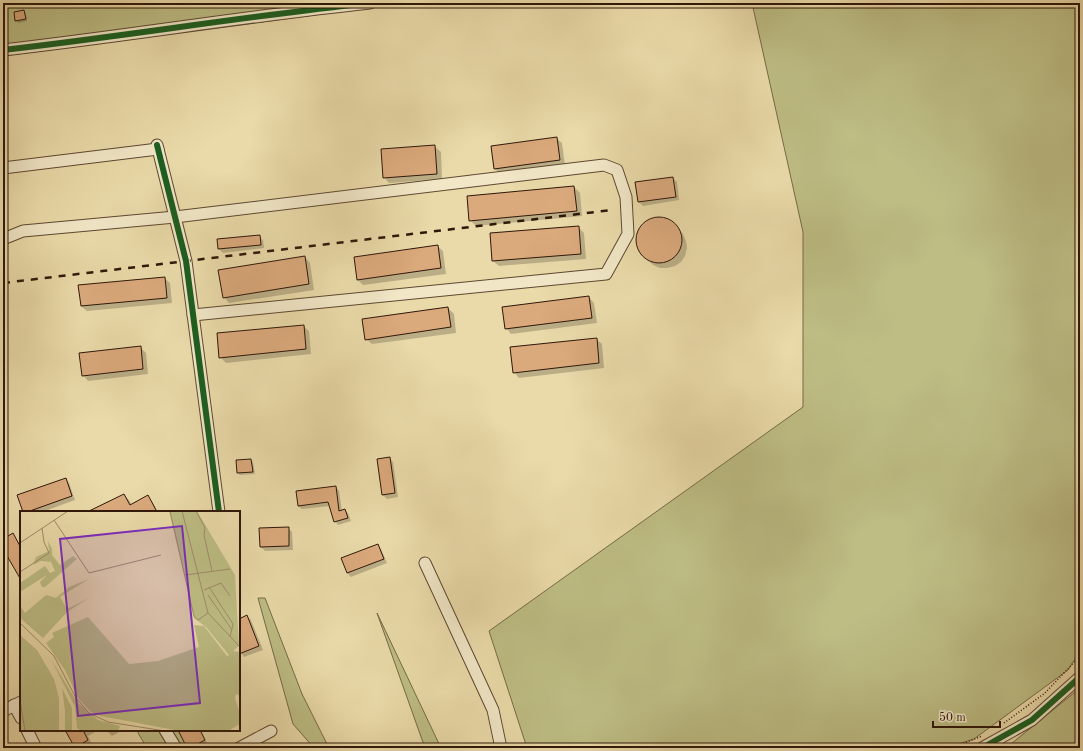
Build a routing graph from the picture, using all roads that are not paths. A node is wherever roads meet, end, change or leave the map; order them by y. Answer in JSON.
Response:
{"nodes":[{"id":1,"x":370,"y":3,"type":"edge"},
{"id":2,"x":295,"y":7,"type":"edge"},
{"id":3,"x":3,"y":50,"type":"edge"},
{"id":4,"x":3,"y":168,"type":"edge"},
{"id":5,"x":175,"y":217,"type":"junction"},
{"id":6,"x":3,"y":239,"type":"edge"},
{"id":7,"x":193,"y":315,"type":"junction"},
{"id":8,"x":219,"y":511,"type":"edge"},
{"id":9,"x":425,"y":563,"type":"dead end"},
{"id":10,"x":1080,"y":677,"type":"edge"},
{"id":11,"x":18,"y":704,"type":"edge"},
{"id":12,"x":3,"y":711,"type":"edge"},
{"id":13,"x":28,"y":731,"type":"edge"},
{"id":14,"x":166,"y":731,"type":"edge"},
{"id":15,"x":271,"y":731,"type":"dead end"},
{"id":16,"x":36,"y":748,"type":"edge"},
{"id":17,"x":176,"y":748,"type":"edge"},
{"id":18,"x":239,"y":748,"type":"edge"},
{"id":19,"x":501,"y":748,"type":"edge"},
{"id":20,"x":982,"y":748,"type":"edge"}],
"edges":[{"from":1,"to":2,"type":"street"},
{"from":2,"to":3,"type":"street"},
{"from":4,"to":5,"type":"street"},
{"from":5,"to":6,"type":"street"},
{"from":5,"to":7,"type":"street"},
{"from":5,"to":7,"type":"street"},
{"from":7,"to":8,"type":"street"},
{"from":9,"to":19,"type":"street"},
{"from":10,"to":20,"type":"street"},
{"from":11,"to":12,"type":"street"},
{"from":13,"to":16,"type":"street"},
{"from":14,"to":17,"type":"street"},
{"from":15,"to":18,"type":"street"}]}
